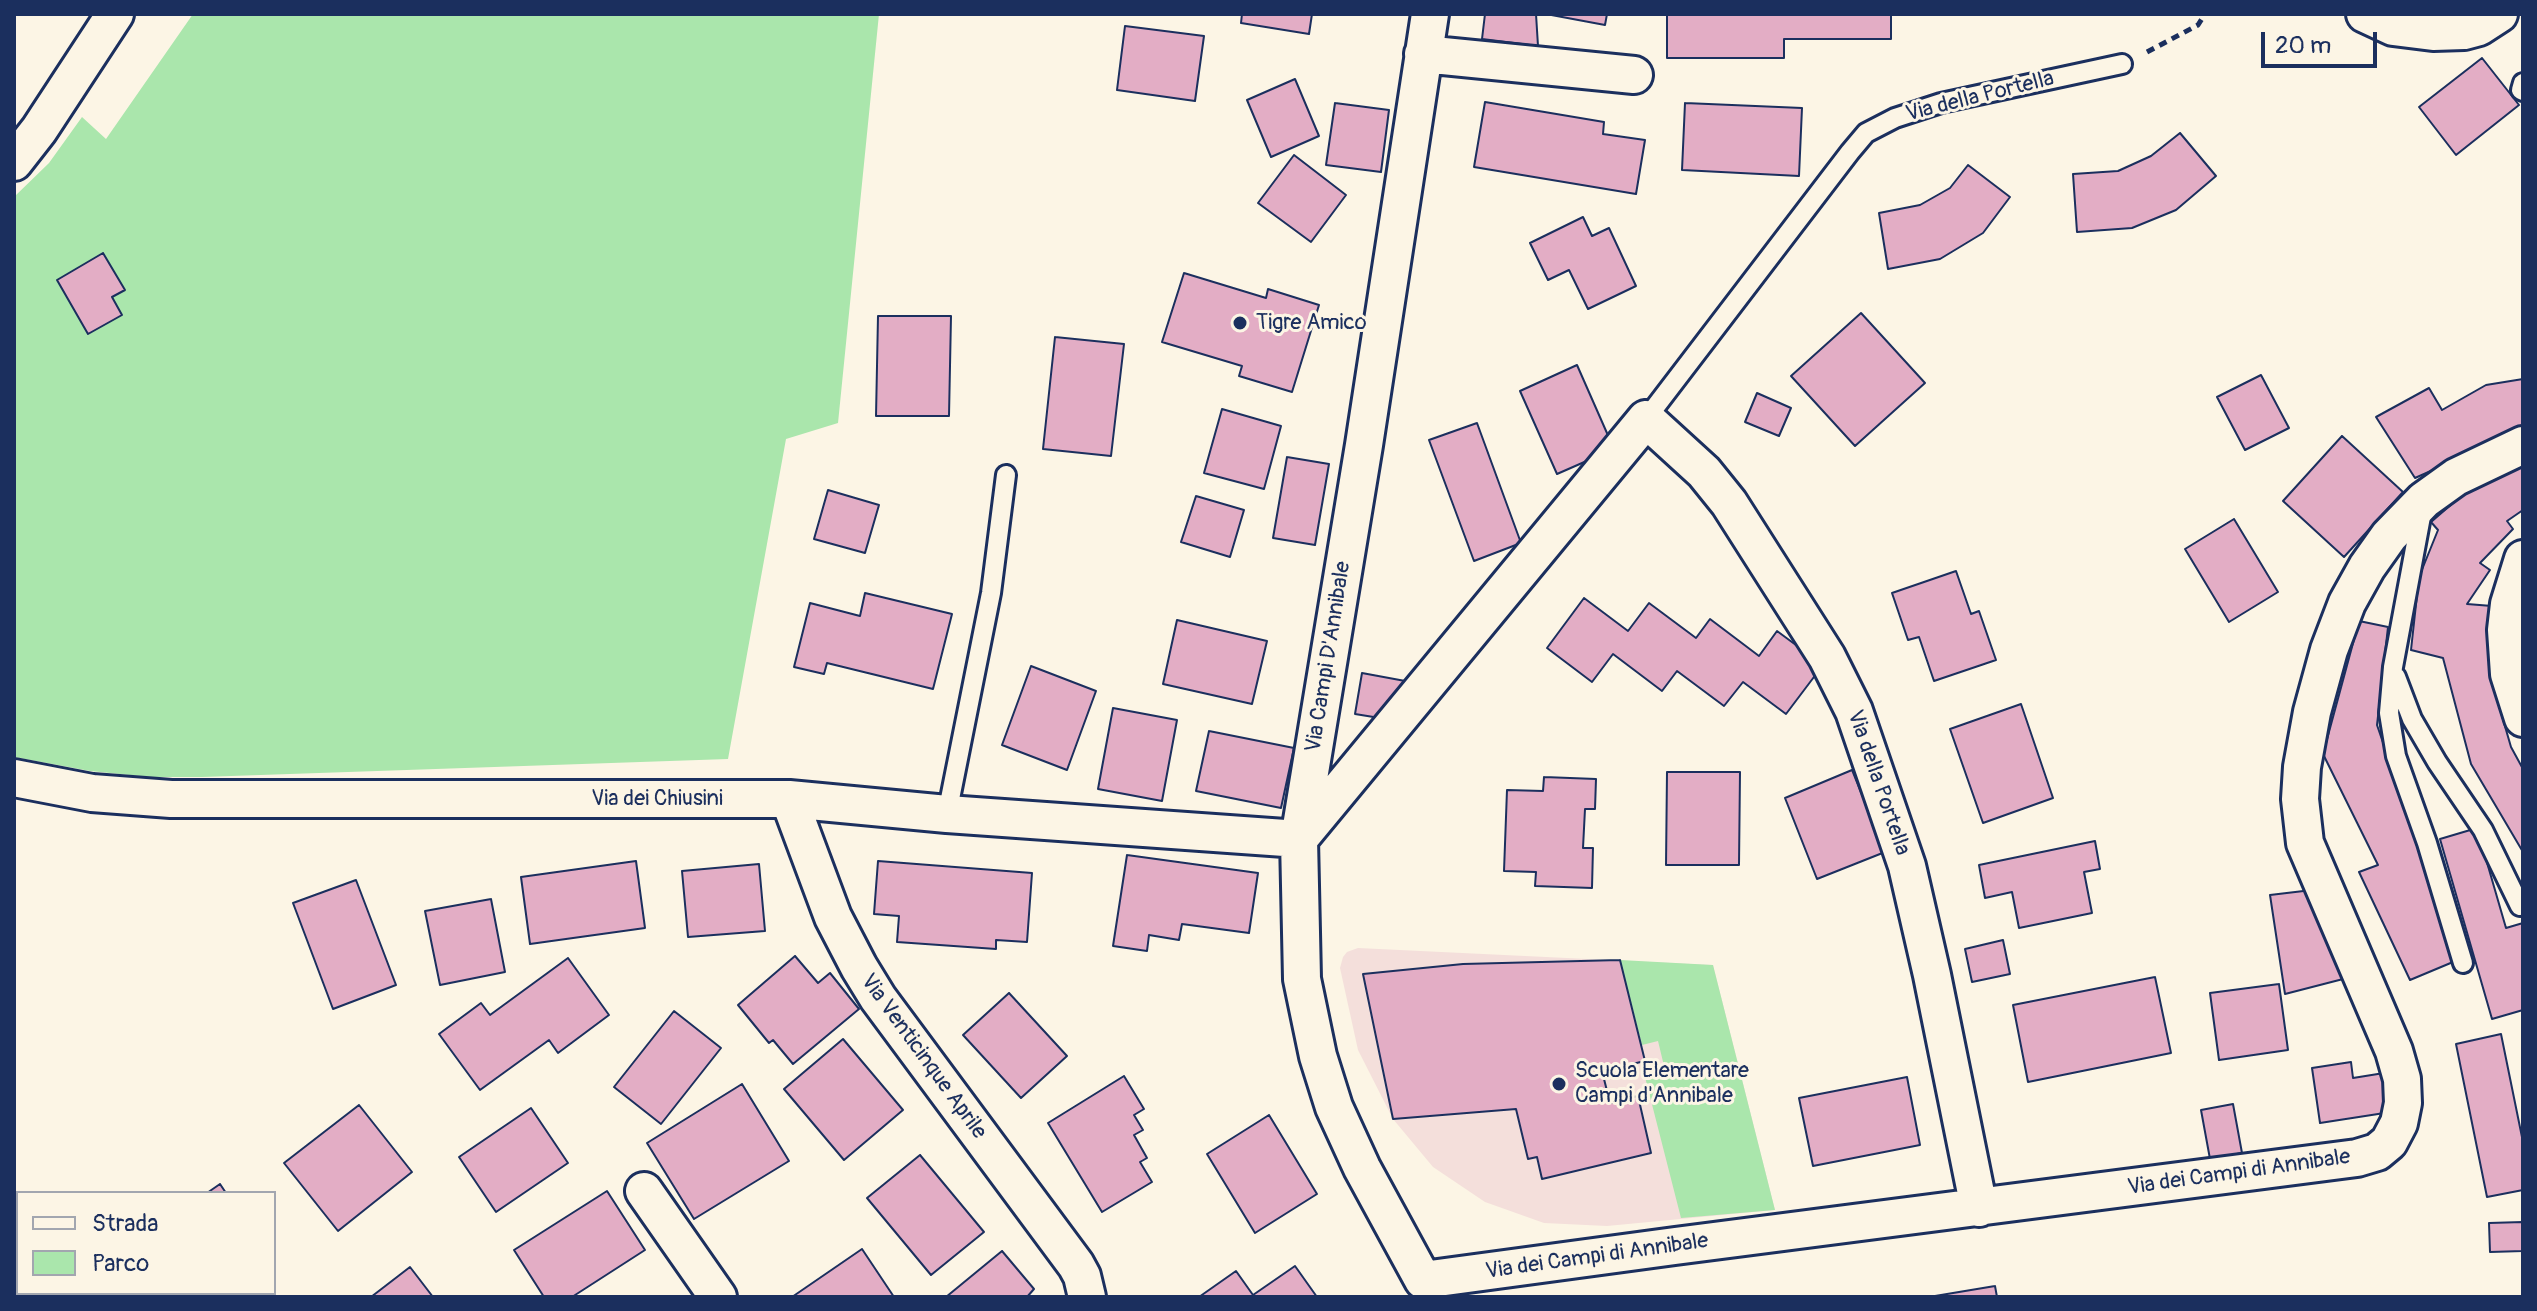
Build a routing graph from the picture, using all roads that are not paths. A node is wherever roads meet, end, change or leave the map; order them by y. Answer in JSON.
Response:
{"nodes":[{"id":1,"x":115,"y":14,"type":"edge"},
{"id":2,"x":1430,"y":14,"type":"edge"},
{"id":3,"x":2365,"y":14,"type":"edge"},
{"id":4,"x":2499,"y":14,"type":"edge"},
{"id":5,"x":1423,"y":54,"type":"junction"},
{"id":6,"x":2122,"y":64,"type":"road end"},
{"id":7,"x":1634,"y":75,"type":"dead end"},
{"id":8,"x":2523,"y":83,"type":"edge"},
{"id":9,"x":2523,"y":91,"type":"edge"},
{"id":10,"x":14,"y":162,"type":"edge"},
{"id":11,"x":1646,"y":419,"type":"junction"},
{"id":12,"x":2523,"y":445,"type":"edge"},
{"id":13,"x":1006,"y":475,"type":"dead end"},
{"id":14,"x":2424,"y":500,"type":"junction"},
{"id":15,"x":2523,"y":559,"type":"edge"},
{"id":16,"x":2393,"y":667,"type":"junction"},
{"id":17,"x":2523,"y":718,"type":"edge"},
{"id":18,"x":14,"y":778,"type":"edge"},
{"id":19,"x":789,"y":799,"type":"junction"},
{"id":20,"x":947,"y":814,"type":"junction"},
{"id":21,"x":1299,"y":839,"type":"junction"},
{"id":22,"x":2520,"y":906,"type":"dead end"},
{"id":23,"x":2463,"y":963,"type":"dead end"},
{"id":24,"x":644,"y":1191,"type":"dead end"},
{"id":25,"x":1979,"y":1208,"type":"junction"},
{"id":26,"x":1420,"y":1289,"type":"edge"},
{"id":27,"x":718,"y":1297,"type":"edge"},
{"id":28,"x":1087,"y":1297,"type":"edge"}],
"edges":[{"from":1,"to":10,"type":"street"},
{"from":2,"to":5,"type":"street","name":"Via Campi D'Annibale"},
{"from":3,"to":4,"type":"street"},
{"from":5,"to":7,"type":"street"},
{"from":5,"to":21,"type":"street","name":"Via Campi D'Annibale"},
{"from":6,"to":11,"type":"lane","name":"Via della Portella"},
{"from":8,"to":9,"type":"lane"},
{"from":11,"to":21,"type":"street","name":"Via della Portella"},
{"from":11,"to":25,"type":"street","name":"Via della Portella"},
{"from":12,"to":14,"type":"street","name":"Via dei Campi di Annibale"},
{"from":13,"to":20,"type":"lane"},
{"from":14,"to":16,"type":"lane"},
{"from":14,"to":25,"type":"street","name":"Via dei Campi di Annibale"},
{"from":15,"to":17,"type":"street"},
{"from":16,"to":22,"type":"lane"},
{"from":16,"to":23,"type":"lane"},
{"from":18,"to":19,"type":"street","name":"Via dei Chiusini"},
{"from":19,"to":20,"type":"street","name":"Via dei Chiusini"},
{"from":19,"to":28,"type":"street","name":"Via Venticinque Aprile"},
{"from":20,"to":21,"type":"street","name":"Via dei Chiusini"},
{"from":21,"to":26,"type":"street","name":"Via Campi D'Annibale"},
{"from":24,"to":27,"type":"street"},
{"from":25,"to":26,"type":"street","name":"Via dei Campi di Annibale"}]}
